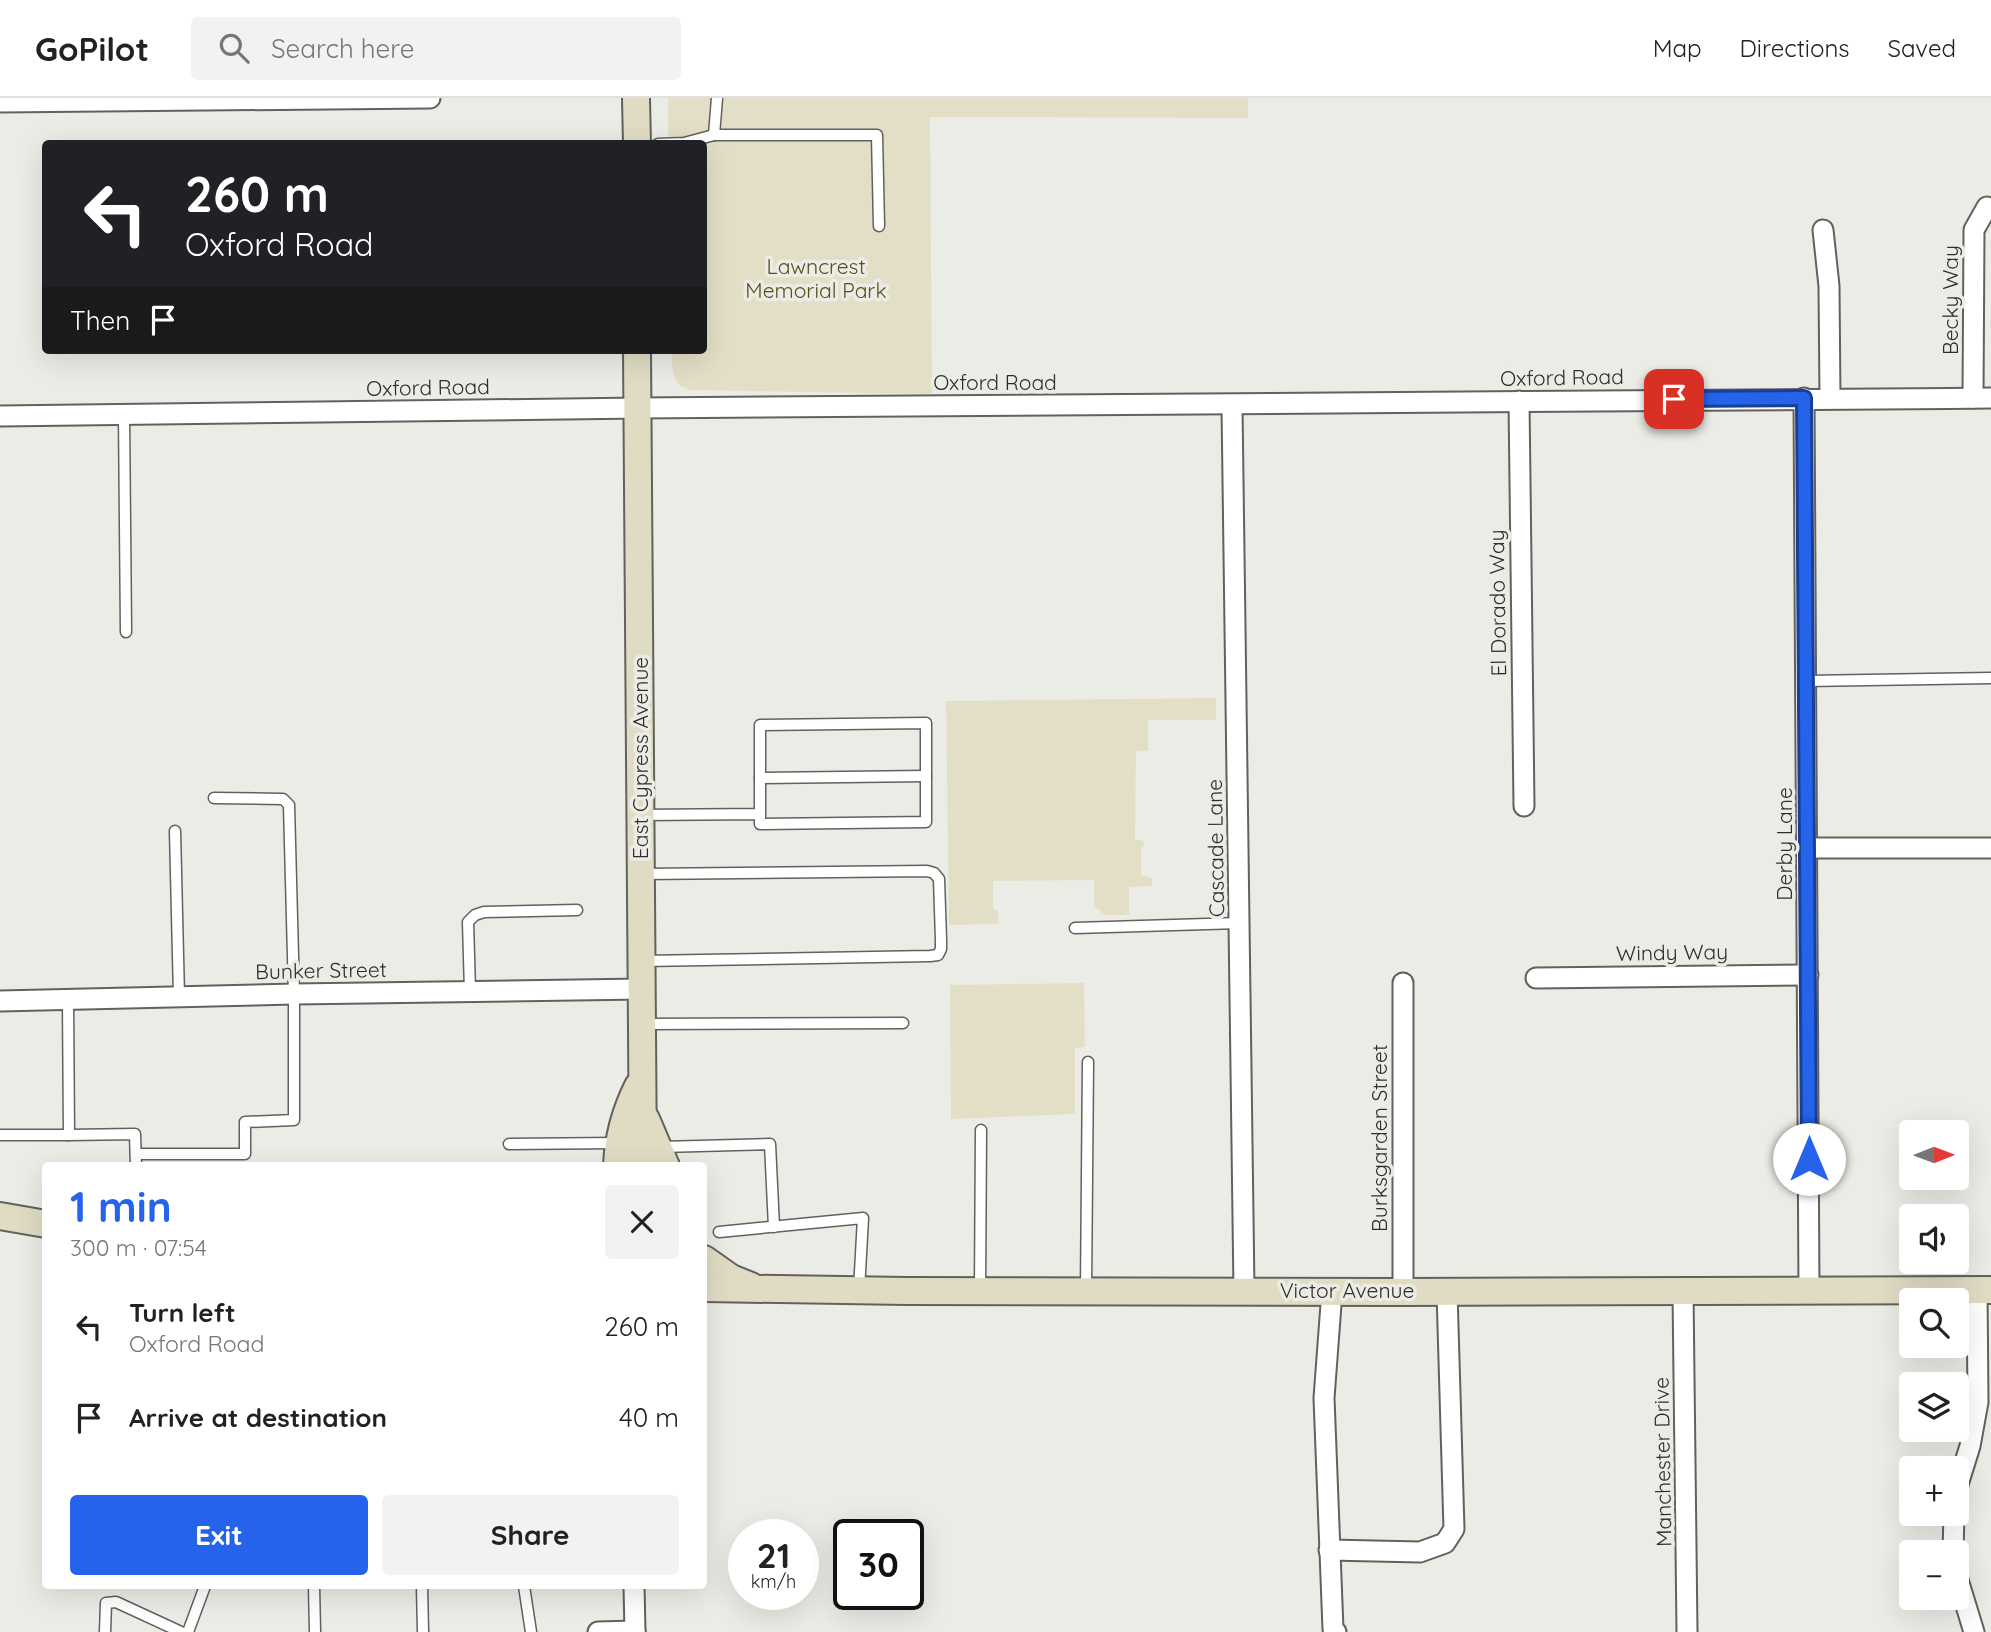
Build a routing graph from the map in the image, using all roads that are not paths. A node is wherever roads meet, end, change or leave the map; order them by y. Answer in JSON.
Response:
{"nodes":[{"id":1,"x":430,"y":98,"type":"edge"},
{"id":2,"x":636,"y":98,"type":"edge"},
{"id":3,"x":717,"y":98,"type":"edge"},
{"id":4,"x":31,"y":100,"type":"edge"},
{"id":5,"x":0,"y":102,"type":"edge"},
{"id":6,"x":713,"y":135,"type":"junction"},
{"id":7,"x":637,"y":140,"type":"edge"},
{"id":8,"x":695,"y":140,"type":"edge"},
{"id":9,"x":1987,"y":207,"type":"dead end"},
{"id":10,"x":879,"y":226,"type":"dead end"},
{"id":11,"x":1823,"y":230,"type":"dead end"},
{"id":12,"x":637,"y":354,"type":"edge"},
{"id":13,"x":1804,"y":398,"type":"junction"},
{"id":14,"x":1830,"y":398,"type":"junction"},
{"id":15,"x":1982,"y":398,"type":"edge"},
{"id":16,"x":1519,"y":401,"type":"junction"},
{"id":17,"x":1232,"y":405,"type":"junction"},
{"id":18,"x":638,"y":408,"type":"junction"},
{"id":19,"x":124,"y":415,"type":"junction"},
{"id":20,"x":0,"y":416,"type":"edge"},
{"id":21,"x":126,"y":632,"type":"dead end"},
{"id":22,"x":1991,"y":678,"type":"edge"},
{"id":23,"x":1806,"y":681,"type":"junction"},
{"id":24,"x":926,"y":776,"type":"junction"},
{"id":25,"x":760,"y":778,"type":"junction"},
{"id":26,"x":214,"y":799,"type":"dead end"},
{"id":27,"x":1524,"y":806,"type":"dead end"},
{"id":28,"x":760,"y":814,"type":"junction"},
{"id":29,"x":641,"y":815,"type":"junction"},
{"id":30,"x":175,"y":831,"type":"dead end"},
{"id":31,"x":1808,"y":848,"type":"junction"},
{"id":32,"x":1991,"y":848,"type":"edge"},
{"id":33,"x":642,"y":874,"type":"junction"},
{"id":34,"x":577,"y":910,"type":"dead end"},
{"id":35,"x":1240,"y":923,"type":"junction"},
{"id":36,"x":1075,"y":928,"type":"dead end"},
{"id":37,"x":642,"y":961,"type":"junction"},
{"id":38,"x":1808,"y":975,"type":"junction"},
{"id":39,"x":1536,"y":978,"type":"dead end"},
{"id":40,"x":1403,"y":983,"type":"dead end"},
{"id":41,"x":642,"y":989,"type":"junction"},
{"id":42,"x":470,"y":992,"type":"junction"},
{"id":43,"x":294,"y":994,"type":"junction"},
{"id":44,"x":179,"y":997,"type":"junction"},
{"id":45,"x":0,"y":1001,"type":"edge"},
{"id":46,"x":68,"y":1001,"type":"junction"},
{"id":47,"x":903,"y":1023,"type":"dead end"},
{"id":48,"x":643,"y":1024,"type":"junction"},
{"id":49,"x":1088,"y":1062,"type":"dead end"},
{"id":50,"x":643,"y":1075,"type":"junction"},
{"id":51,"x":981,"y":1130,"type":"dead end"},
{"id":52,"x":0,"y":1135,"type":"edge"},
{"id":53,"x":69,"y":1135,"type":"junction"},
{"id":54,"x":509,"y":1144,"type":"dead end"},
{"id":55,"x":617,"y":1154,"type":"edge"},
{"id":56,"x":656,"y":1159,"type":"edge"},
{"id":57,"x":136,"y":1160,"type":"edge"},
{"id":58,"x":0,"y":1216,"type":"edge"},
{"id":59,"x":42,"y":1223,"type":"edge"},
{"id":60,"x":774,"y":1227,"type":"junction"},
{"id":61,"x":719,"y":1232,"type":"dead end"},
{"id":62,"x":707,"y":1261,"type":"edge"},
{"id":63,"x":707,"y":1288,"type":"edge"},
{"id":64,"x":759,"y":1289,"type":"junction"},
{"id":65,"x":859,"y":1290,"type":"junction"},
{"id":66,"x":1086,"y":1290,"type":"junction"},
{"id":67,"x":1984,"y":1290,"type":"edge"},
{"id":68,"x":980,"y":1291,"type":"junction"},
{"id":69,"x":1244,"y":1291,"type":"junction"},
{"id":70,"x":1332,"y":1291,"type":"junction"},
{"id":71,"x":1809,"y":1291,"type":"junction"},
{"id":72,"x":1403,"y":1292,"type":"junction"},
{"id":73,"x":1447,"y":1292,"type":"junction"},
{"id":74,"x":1683,"y":1292,"type":"junction"},
{"id":75,"x":1967,"y":1456,"type":"edge"},
{"id":76,"x":1329,"y":1550,"type":"junction"},
{"id":77,"x":204,"y":1589,"type":"edge"},
{"id":78,"x":314,"y":1589,"type":"edge"},
{"id":79,"x":422,"y":1589,"type":"edge"},
{"id":80,"x":524,"y":1589,"type":"edge"},
{"id":81,"x":634,"y":1589,"type":"edge"},
{"id":82,"x":1967,"y":1610,"type":"edge"},
{"id":83,"x":635,"y":1631,"type":"edge"},
{"id":84,"x":105,"y":1632,"type":"edge"},
{"id":85,"x":181,"y":1632,"type":"edge"},
{"id":86,"x":188,"y":1632,"type":"edge"},
{"id":87,"x":314,"y":1632,"type":"edge"},
{"id":88,"x":424,"y":1632,"type":"edge"},
{"id":89,"x":531,"y":1632,"type":"edge"},
{"id":90,"x":598,"y":1632,"type":"edge"},
{"id":91,"x":1336,"y":1632,"type":"edge"},
{"id":92,"x":1687,"y":1632,"type":"edge"},
{"id":93,"x":1974,"y":1632,"type":"edge"}],
"edges":[{"from":1,"to":4,"type":"street"},
{"from":2,"to":7,"type":"main road"},
{"from":3,"to":6,"type":"lane"},
{"from":4,"to":5,"type":"street"},
{"from":6,"to":8,"type":"lane"},
{"from":6,"to":10,"type":"lane"},
{"from":9,"to":15,"type":"street","name":"Becky Way"},
{"from":11,"to":14,"type":"street"},
{"from":12,"to":18,"type":"main road","name":"East Cypress Avenue"},
{"from":13,"to":14,"type":"street","name":"Oxford Road"},
{"from":13,"to":16,"type":"street","name":"Oxford Road"},
{"from":13,"to":23,"type":"street","name":"Derby Lane"},
{"from":14,"to":15,"type":"street","name":"Oxford Road"},
{"from":16,"to":17,"type":"street","name":"Oxford Road"},
{"from":16,"to":27,"type":"street","name":"El Dorado Way"},
{"from":17,"to":18,"type":"street","name":"Oxford Road"},
{"from":17,"to":35,"type":"street","name":"Cascade Lane"},
{"from":18,"to":19,"type":"street","name":"Oxford Road"},
{"from":18,"to":29,"type":"main road","name":"East Cypress Avenue"},
{"from":19,"to":20,"type":"street","name":"Oxford Road"},
{"from":19,"to":21,"type":"lane"},
{"from":22,"to":23,"type":"lane"},
{"from":23,"to":31,"type":"street","name":"Derby Lane"},
{"from":24,"to":25,"type":"lane"},
{"from":24,"to":25,"type":"lane"},
{"from":24,"to":28,"type":"lane"},
{"from":25,"to":28,"type":"lane"},
{"from":26,"to":43,"type":"lane"},
{"from":28,"to":29,"type":"lane"},
{"from":29,"to":33,"type":"main road","name":"East Cypress Avenue"},
{"from":30,"to":44,"type":"lane"},
{"from":31,"to":32,"type":"street"},
{"from":31,"to":38,"type":"street","name":"Derby Lane"},
{"from":33,"to":37,"type":"main road","name":"East Cypress Avenue"},
{"from":33,"to":37,"type":"lane"},
{"from":34,"to":42,"type":"lane"},
{"from":35,"to":36,"type":"lane"},
{"from":35,"to":69,"type":"street","name":"Cascade Lane"},
{"from":37,"to":41,"type":"main road","name":"East Cypress Avenue"},
{"from":38,"to":39,"type":"street","name":"Windy Way"},
{"from":38,"to":71,"type":"street","name":"Derby Lane"},
{"from":40,"to":72,"type":"street","name":"Burksgarden Street"},
{"from":41,"to":42,"type":"street","name":"Bunker Street"},
{"from":41,"to":48,"type":"main road","name":"East Cypress Avenue"},
{"from":42,"to":43,"type":"street","name":"Bunker Street"},
{"from":43,"to":44,"type":"street","name":"Bunker Street"},
{"from":43,"to":57,"type":"lane"},
{"from":44,"to":46,"type":"street","name":"Bunker Street"},
{"from":45,"to":46,"type":"street","name":"Bunker Street"},
{"from":46,"to":53,"type":"lane"},
{"from":47,"to":48,"type":"lane"},
{"from":48,"to":50,"type":"main road","name":"East Cypress Avenue"},
{"from":49,"to":66,"type":"lane"},
{"from":50,"to":55,"type":"main road"},
{"from":50,"to":56,"type":"main road","name":"East Cypress Avenue"},
{"from":51,"to":68,"type":"lane"},
{"from":52,"to":53,"type":"lane"},
{"from":53,"to":57,"type":"lane"},
{"from":54,"to":55,"type":"lane"},
{"from":56,"to":60,"type":"lane"},
{"from":58,"to":59,"type":"main road"},
{"from":60,"to":61,"type":"lane"},
{"from":60,"to":65,"type":"lane"},
{"from":62,"to":64,"type":"main road"},
{"from":63,"to":64,"type":"main road","name":"Victor Avenue"},
{"from":64,"to":65,"type":"main road","name":"Victor Avenue"},
{"from":65,"to":68,"type":"main road","name":"Victor Avenue"},
{"from":66,"to":68,"type":"main road","name":"Victor Avenue"},
{"from":66,"to":69,"type":"main road","name":"Victor Avenue"},
{"from":67,"to":71,"type":"main road","name":"Victor Avenue"},
{"from":67,"to":75,"type":"street"},
{"from":69,"to":70,"type":"main road","name":"Victor Avenue"},
{"from":70,"to":72,"type":"main road","name":"Victor Avenue"},
{"from":70,"to":76,"type":"street"},
{"from":71,"to":74,"type":"main road","name":"Victor Avenue"},
{"from":72,"to":73,"type":"main road","name":"Victor Avenue"},
{"from":73,"to":74,"type":"main road","name":"Victor Avenue"},
{"from":73,"to":76,"type":"street"},
{"from":74,"to":92,"type":"street","name":"Manchester Drive"},
{"from":76,"to":91,"type":"street"},
{"from":77,"to":86,"type":"lane"},
{"from":78,"to":87,"type":"lane"},
{"from":79,"to":88,"type":"lane"},
{"from":80,"to":89,"type":"lane"},
{"from":81,"to":83,"type":"street"},
{"from":82,"to":93,"type":"street"},
{"from":83,"to":90,"type":"street"},
{"from":84,"to":85,"type":"lane"}]}
